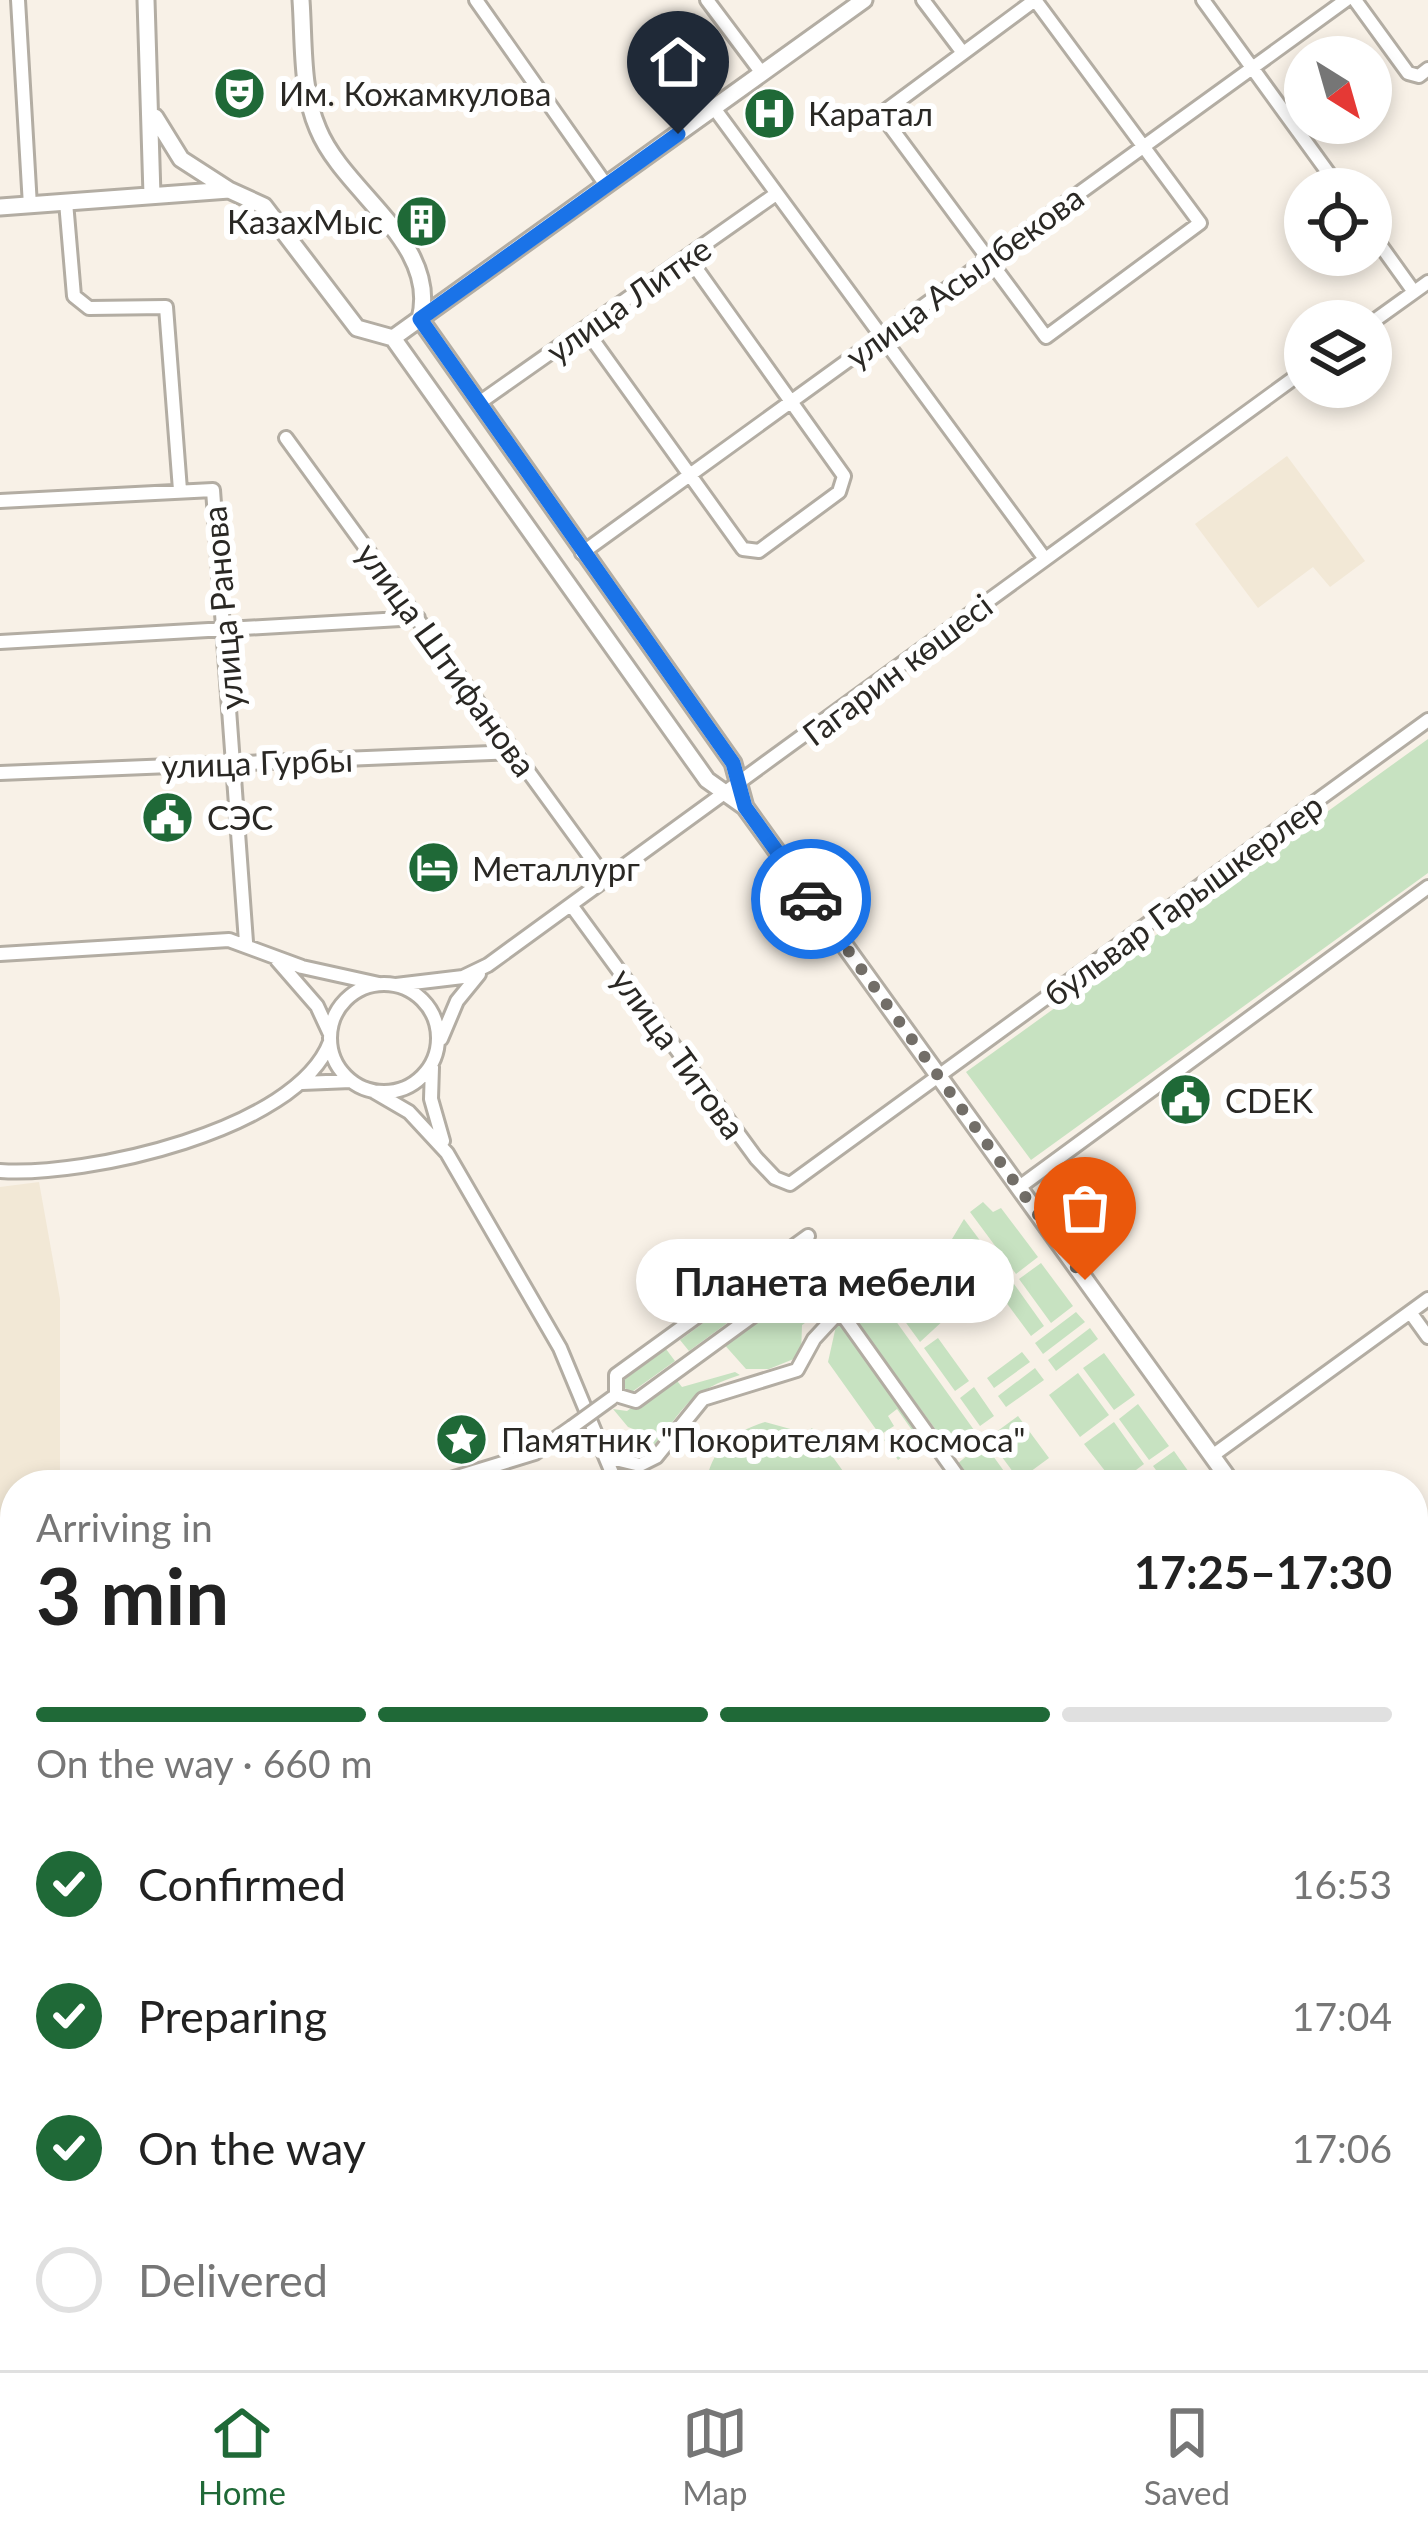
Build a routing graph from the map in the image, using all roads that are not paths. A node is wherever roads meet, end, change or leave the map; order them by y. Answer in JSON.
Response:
{"nodes":[{"id":1,"x":18,"y":0,"type":"edge"},
{"id":2,"x":146,"y":0,"type":"edge"},
{"id":3,"x":301,"y":0,"type":"edge"},
{"id":4,"x":476,"y":0,"type":"edge"},
{"id":5,"x":707,"y":0,"type":"edge"},
{"id":6,"x":864,"y":0,"type":"edge"},
{"id":7,"x":923,"y":0,"type":"edge"},
{"id":8,"x":1035,"y":0,"type":"edge"},
{"id":9,"x":1203,"y":0,"type":"edge"},
{"id":10,"x":1351,"y":0,"type":"edge"},
{"id":11,"x":963,"y":53,"type":"junction"},
{"id":12,"x":1253,"y":69,"type":"junction"},
{"id":13,"x":1428,"y":69,"type":"edge"},
{"id":14,"x":761,"y":72,"type":"junction"},
{"id":15,"x":152,"y":108,"type":"junction"},
{"id":16,"x":714,"y":108,"type":"junction"},
{"id":17,"x":1144,"y":146,"type":"junction"},
{"id":18,"x":1325,"y":168,"type":"edge"},
{"id":19,"x":606,"y":185,"type":"junction"},
{"id":20,"x":229,"y":190,"type":"junction"},
{"id":21,"x":776,"y":194,"type":"junction"},
{"id":22,"x":152,"y":195,"type":"junction"},
{"id":23,"x":66,"y":202,"type":"junction"},
{"id":24,"x":31,"y":206,"type":"junction"},
{"id":25,"x":0,"y":207,"type":"edge"},
{"id":26,"x":688,"y":257,"type":"junction"},
{"id":27,"x":988,"y":259,"type":"junction"},
{"id":28,"x":1392,"y":261,"type":"edge"},
{"id":29,"x":1428,"y":282,"type":"edge"},
{"id":30,"x":1414,"y":292,"type":"junction"},
{"id":31,"x":1392,"y":308,"type":"edge"},
{"id":32,"x":420,"y":319,"type":"junction"},
{"id":33,"x":585,"y":329,"type":"junction"},
{"id":34,"x":882,"y":335,"type":"junction"},
{"id":35,"x":393,"y":338,"type":"junction"},
{"id":36,"x":1284,"y":385,"type":"edge"},
{"id":37,"x":790,"y":402,"type":"junction"},
{"id":38,"x":478,"y":403,"type":"junction"},
{"id":39,"x":286,"y":439,"type":"dead end"},
{"id":40,"x":691,"y":474,"type":"junction"},
{"id":41,"x":180,"y":490,"type":"junction"},
{"id":42,"x":0,"y":501,"type":"edge"},
{"id":43,"x":582,"y":553,"type":"junction"},
{"id":44,"x":1046,"y":559,"type":"junction"},
{"id":45,"x":418,"y":618,"type":"junction"},
{"id":46,"x":224,"y":629,"type":"junction"},
{"id":47,"x":0,"y":642,"type":"edge"},
{"id":48,"x":1428,"y":721,"type":"edge"},
{"id":49,"x":514,"y":752,"type":"junction"},
{"id":50,"x":234,"y":762,"type":"junction"},
{"id":51,"x":0,"y":773,"type":"edge"},
{"id":52,"x":733,"y":790,"type":"junction"},
{"id":53,"x":607,"y":880,"type":"junction"},
{"id":54,"x":1428,"y":887,"type":"edge"},
{"id":55,"x":571,"y":905,"type":"junction"},
{"id":56,"x":246,"y":942,"type":"junction"},
{"id":57,"x":0,"y":954,"type":"edge"},
{"id":58,"x":276,"y":959,"type":"junction"},
{"id":59,"x":488,"y":965,"type":"junction"},
{"id":60,"x":379,"y":984,"type":"junction"},
{"id":61,"x":396,"y":985,"type":"junction"},
{"id":62,"x":330,"y":1038,"type":"junction"},
{"id":63,"x":439,"y":1044,"type":"junction"},
{"id":64,"x":433,"y":1063,"type":"junction"},
{"id":65,"x":939,"y":1078,"type":"junction"},
{"id":66,"x":351,"y":1081,"type":"junction"},
{"id":67,"x":301,"y":1084,"type":"junction"},
{"id":68,"x":373,"y":1091,"type":"junction"},
{"id":69,"x":447,"y":1153,"type":"junction"},
{"id":70,"x":0,"y":1171,"type":"edge"},
{"id":71,"x":799,"y":1182,"type":"joint"},
{"id":72,"x":1018,"y":1188,"type":"junction"},
{"id":73,"x":808,"y":1236,"type":"dead end"},
{"id":74,"x":828,"y":1261,"type":"dead end"},
{"id":75,"x":753,"y":1276,"type":"junction"},
{"id":76,"x":1428,"y":1299,"type":"edge"},
{"id":77,"x":771,"y":1302,"type":"junction"},
{"id":78,"x":1410,"y":1312,"type":"junction"},
{"id":79,"x":1428,"y":1337,"type":"edge"},
{"id":80,"x":668,"y":1338,"type":"junction"},
{"id":81,"x":687,"y":1364,"type":"junction"},
{"id":82,"x":614,"y":1396,"type":"junction"},
{"id":83,"x":1212,"y":1456,"type":"junction"},
{"id":84,"x":607,"y":1457,"type":"junction"},
{"id":85,"x":480,"y":1470,"type":"edge"},
{"id":86,"x":612,"y":1470,"type":"edge"},
{"id":87,"x":953,"y":1470,"type":"edge"},
{"id":88,"x":1223,"y":1470,"type":"edge"}],
"edges":[{"from":1,"to":24,"type":"street"},
{"from":2,"to":15,"type":"main road"},
{"from":3,"to":32,"type":"main road"},
{"from":4,"to":19,"type":"street"},
{"from":5,"to":14,"type":"street"},
{"from":6,"to":14,"type":"main road"},
{"from":7,"to":11,"type":"street"},
{"from":8,"to":11,"type":"street"},
{"from":8,"to":17,"type":"street"},
{"from":9,"to":12,"type":"street"},
{"from":10,"to":12,"type":"street","name":"улица Асылбекова"},
{"from":10,"to":13,"type":"street"},
{"from":11,"to":27,"type":"street"},
{"from":12,"to":17,"type":"street","name":"улица Асылбекова"},
{"from":12,"to":18,"type":"street"},
{"from":14,"to":16,"type":"main road"},
{"from":15,"to":20,"type":"main road"},
{"from":15,"to":22,"type":"main road"},
{"from":16,"to":19,"type":"main road"},
{"from":16,"to":21,"type":"street"},
{"from":17,"to":27,"type":"street","name":"улица Асылбекова"},
{"from":17,"to":27,"type":"street"},
{"from":19,"to":32,"type":"main road"},
{"from":20,"to":22,"type":"main road"},
{"from":20,"to":35,"type":"main road"},
{"from":21,"to":26,"type":"street","name":"улица Литке"},
{"from":21,"to":34,"type":"street"},
{"from":22,"to":23,"type":"main road"},
{"from":23,"to":24,"type":"main road"},
{"from":23,"to":41,"type":"street"},
{"from":24,"to":25,"type":"main road"},
{"from":26,"to":33,"type":"street","name":"улица Литке"},
{"from":26,"to":37,"type":"street"},
{"from":27,"to":34,"type":"street","name":"улица Асылбекова"},
{"from":28,"to":30,"type":"street"},
{"from":29,"to":30,"type":"street"},
{"from":30,"to":31,"type":"street"},
{"from":32,"to":35,"type":"main road"},
{"from":32,"to":38,"type":"main road"},
{"from":33,"to":38,"type":"street","name":"улица Литке"},
{"from":33,"to":40,"type":"street"},
{"from":34,"to":37,"type":"street","name":"улица Асылбекова"},
{"from":34,"to":44,"type":"street"},
{"from":35,"to":52,"type":"main road"},
{"from":36,"to":44,"type":"street","name":"Гагарин көшесі"},
{"from":37,"to":40,"type":"street","name":"улица Асылбекова"},
{"from":37,"to":40,"type":"street"},
{"from":38,"to":43,"type":"main road"},
{"from":39,"to":45,"type":"street","name":"улица Штифанова"},
{"from":40,"to":43,"type":"street","name":"улица Асылбекова"},
{"from":41,"to":42,"type":"street"},
{"from":41,"to":46,"type":"street","name":"улица Ранова"},
{"from":43,"to":52,"type":"main road"},
{"from":44,"to":52,"type":"street","name":"Гагарин көшесі"},
{"from":45,"to":46,"type":"street"},
{"from":45,"to":49,"type":"street","name":"улица Штифанова"},
{"from":46,"to":47,"type":"street"},
{"from":46,"to":50,"type":"street","name":"улица Ранова"},
{"from":48,"to":65,"type":"street","name":"бульвар Гарышкерлер"},
{"from":49,"to":50,"type":"street","name":"улица Гурбы"},
{"from":49,"to":53,"type":"street","name":"улица Штифанова"},
{"from":50,"to":51,"type":"street","name":"улица Гурбы"},
{"from":50,"to":56,"type":"street","name":"улица Ранова"},
{"from":52,"to":53,"type":"street","name":"Гагарин көшесі"},
{"from":52,"to":65,"type":"main road"},
{"from":53,"to":55,"type":"street","name":"Гагарин көшесі"},
{"from":54,"to":72,"type":"street"},
{"from":55,"to":59,"type":"street","name":"Гагарин көшесі"},
{"from":55,"to":71,"type":"street","name":"улица Титова"},
{"from":56,"to":57,"type":"street"},
{"from":56,"to":58,"type":"street"},
{"from":58,"to":60,"type":"street"},
{"from":58,"to":62,"type":"street"},
{"from":59,"to":61,"type":"street"},
{"from":59,"to":63,"type":"street"},
{"from":60,"to":61,"type":"street"},
{"from":60,"to":62,"type":"street"},
{"from":61,"to":63,"type":"street"},
{"from":62,"to":66,"type":"street"},
{"from":62,"to":67,"type":"street"},
{"from":63,"to":64,"type":"street"},
{"from":64,"to":68,"type":"street"},
{"from":64,"to":69,"type":"street"},
{"from":65,"to":71,"type":"street","name":"бульвар Гарышкерлер"},
{"from":65,"to":72,"type":"main road"},
{"from":66,"to":67,"type":"street"},
{"from":66,"to":68,"type":"street"},
{"from":67,"to":70,"type":"street"},
{"from":68,"to":69,"type":"street"},
{"from":69,"to":84,"type":"street"},
{"from":72,"to":83,"type":"main road"},
{"from":73,"to":75,"type":"street"},
{"from":74,"to":77,"type":"street"},
{"from":75,"to":77,"type":"street"},
{"from":75,"to":80,"type":"street"},
{"from":76,"to":78,"type":"street"},
{"from":77,"to":81,"type":"street"},
{"from":78,"to":79,"type":"street"},
{"from":78,"to":83,"type":"street"},
{"from":80,"to":81,"type":"street"},
{"from":80,"to":82,"type":"street"},
{"from":81,"to":82,"type":"street"},
{"from":82,"to":85,"type":"street","bridge":true},
{"from":83,"to":88,"type":"main road"},
{"from":84,"to":86,"type":"street"},
{"from":84,"to":87,"type":"street"}]}
